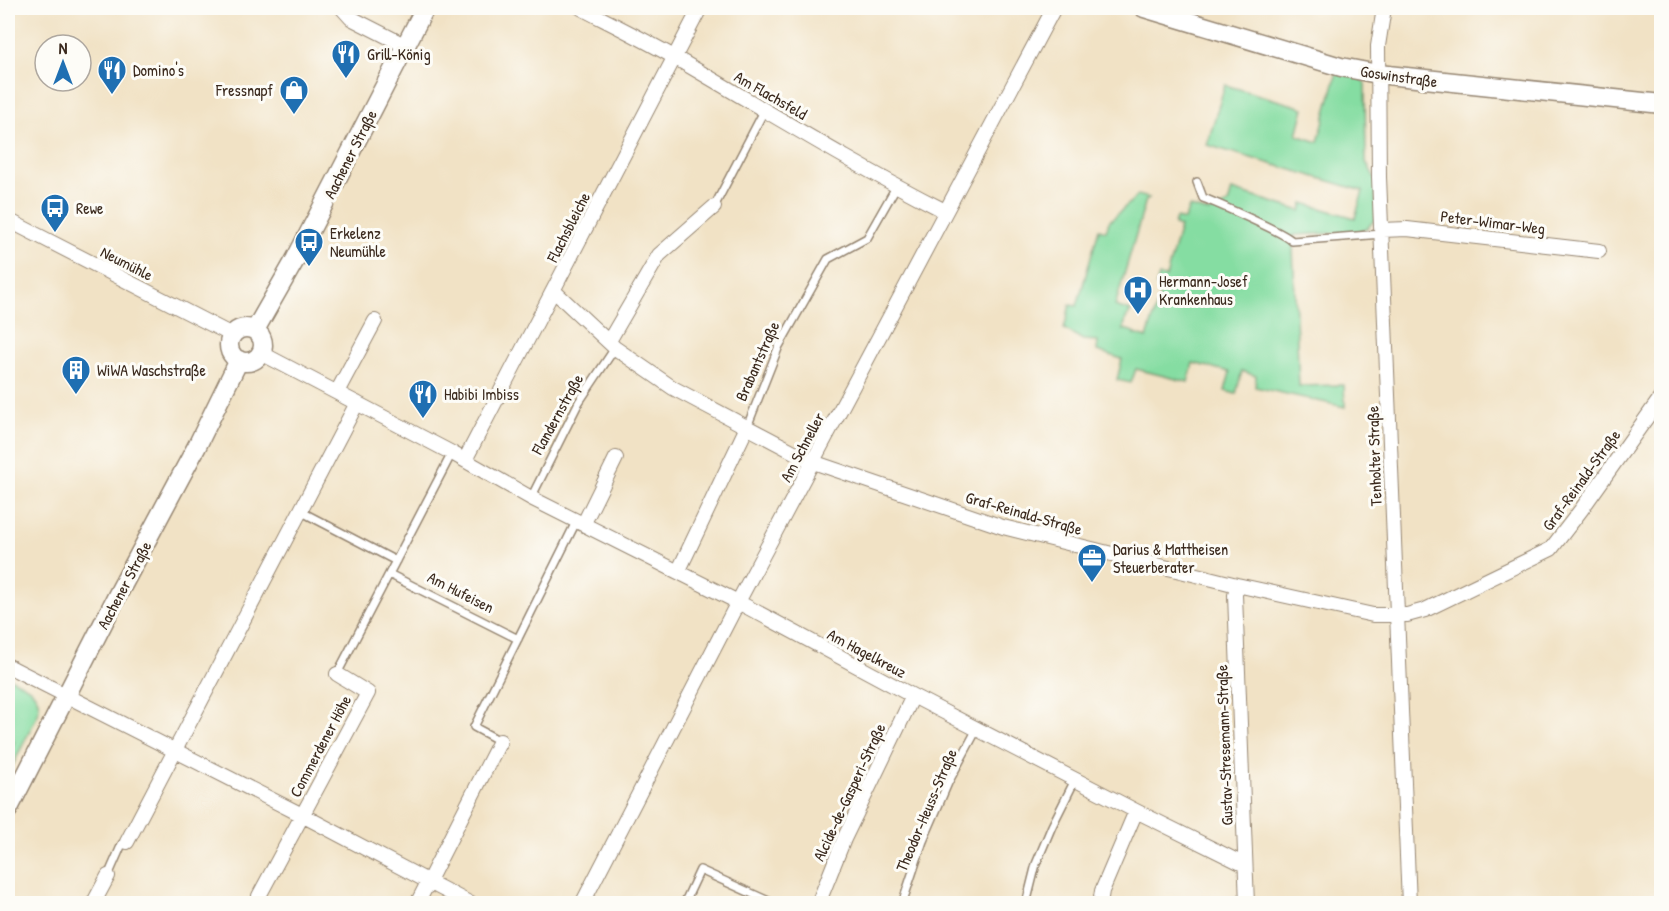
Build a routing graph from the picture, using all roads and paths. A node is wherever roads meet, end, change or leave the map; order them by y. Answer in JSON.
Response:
{"nodes":[{"id":1,"x":342,"y":8,"type":"edge"},
{"id":2,"x":424,"y":8,"type":"edge"},
{"id":3,"x":581,"y":8,"type":"edge"},
{"id":4,"x":700,"y":8,"type":"edge"},
{"id":5,"x":1054,"y":8,"type":"edge"},
{"id":6,"x":1144,"y":8,"type":"edge"},
{"id":7,"x":1384,"y":8,"type":"edge"},
{"id":8,"x":406,"y":46,"type":"junction"},
{"id":9,"x":673,"y":56,"type":"junction"},
{"id":10,"x":1378,"y":74,"type":"junction"},
{"id":11,"x":1662,"y":104,"type":"edge"},
{"id":12,"x":765,"y":111,"type":"junction"},
{"id":13,"x":1197,"y":182,"type":"dead end"},
{"id":14,"x":896,"y":187,"type":"junction"},
{"id":15,"x":714,"y":207,"type":"joint"},
{"id":16,"x":945,"y":211,"type":"junction"},
{"id":17,"x":8,"y":220,"type":"edge"},
{"id":18,"x":1382,"y":232,"type":"junction"},
{"id":19,"x":1599,"y":251,"type":"dead end"},
{"id":20,"x":554,"y":291,"type":"junction"},
{"id":21,"x":375,"y":321,"type":"dead end"},
{"id":22,"x":255,"y":330,"type":"junction"},
{"id":23,"x":232,"y":335,"type":"junction"},
{"id":24,"x":612,"y":344,"type":"junction"},
{"id":25,"x":261,"y":353,"type":"junction"},
{"id":26,"x":239,"y":360,"type":"junction"},
{"id":27,"x":336,"y":392,"type":"junction"},
{"id":28,"x":1662,"y":396,"type":"edge"},
{"id":29,"x":357,"y":403,"type":"junction"},
{"id":30,"x":747,"y":427,"type":"junction"},
{"id":31,"x":452,"y":453,"type":"junction"},
{"id":32,"x":616,"y":458,"type":"dead end"},
{"id":33,"x":465,"y":460,"type":"junction"},
{"id":34,"x":813,"y":462,"type":"junction"},
{"id":35,"x":531,"y":498,"type":"junction"},
{"id":36,"x":300,"y":511,"type":"junction"},
{"id":37,"x":580,"y":522,"type":"junction"},
{"id":38,"x":396,"y":561,"type":"junction"},
{"id":39,"x":678,"y":572,"type":"junction"},
{"id":40,"x":389,"y":574,"type":"junction"},
{"id":41,"x":1237,"y":585,"type":"junction"},
{"id":42,"x":738,"y":602,"type":"junction"},
{"id":43,"x":1398,"y":616,"type":"junction"},
{"id":44,"x":518,"y":639,"type":"junction"},
{"id":45,"x":8,"y":666,"type":"edge"},
{"id":46,"x":336,"y":674,"type":"joint"},
{"id":47,"x":67,"y":696,"type":"junction"},
{"id":48,"x":913,"y":696,"type":"junction"},
{"id":49,"x":977,"y":729,"type":"junction"},
{"id":50,"x":500,"y":741,"type":"joint"},
{"id":51,"x":175,"y":750,"type":"junction"},
{"id":52,"x":1075,"y":780,"type":"junction"},
{"id":53,"x":8,"y":810,"type":"edge"},
{"id":54,"x":1136,"y":811,"type":"junction"},
{"id":55,"x":302,"y":815,"type":"junction"},
{"id":56,"x":127,"y":842,"type":"joint"},
{"id":57,"x":1245,"y":865,"type":"junction"},
{"id":58,"x":108,"y":876,"type":"joint"},
{"id":59,"x":428,"y":881,"type":"junction"},
{"id":60,"x":93,"y":903,"type":"edge"},
{"id":61,"x":261,"y":903,"type":"edge"},
{"id":62,"x":417,"y":903,"type":"edge"},
{"id":63,"x":471,"y":903,"type":"edge"},
{"id":64,"x":582,"y":903,"type":"edge"},
{"id":65,"x":684,"y":903,"type":"edge"},
{"id":66,"x":773,"y":903,"type":"edge"},
{"id":67,"x":818,"y":903,"type":"edge"},
{"id":68,"x":902,"y":903,"type":"edge"},
{"id":69,"x":1026,"y":903,"type":"edge"},
{"id":70,"x":1100,"y":903,"type":"edge"},
{"id":71,"x":1247,"y":903,"type":"edge"},
{"id":72,"x":1409,"y":903,"type":"edge"}],
"edges":[{"from":1,"to":8,"type":"street"},
{"from":2,"to":8,"type":"main road","name":"Aachener Straße"},
{"from":3,"to":9,"type":"street","name":"Am Flachsfeld"},
{"from":4,"to":9,"type":"street","name":"Flachsbleiche"},
{"from":5,"to":16,"type":"street","name":"Am Schneller"},
{"from":6,"to":10,"type":"main road","name":"Goswinstraße"},
{"from":7,"to":10,"type":"street","name":"Tenholter Straße"},
{"from":8,"to":22,"type":"main road","name":"Aachener Straße"},
{"from":9,"to":12,"type":"street","name":"Am Flachsfeld"},
{"from":9,"to":20,"type":"street","name":"Flachsbleiche"},
{"from":10,"to":11,"type":"main road","name":"Goswinstraße"},
{"from":10,"to":18,"type":"street","name":"Tenholter Straße"},
{"from":12,"to":14,"type":"street","name":"Am Flachsfeld"},
{"from":12,"to":15,"type":"lane","name":"Flandernstraße"},
{"from":13,"to":18,"type":"lane"},
{"from":14,"to":16,"type":"street","name":"Am Flachsfeld"},
{"from":14,"to":30,"type":"lane","name":"Brabantstraße"},
{"from":15,"to":24,"type":"street","name":"Flandernstraße"},
{"from":16,"to":34,"type":"street","name":"Am Schneller"},
{"from":17,"to":23,"type":"street","name":"Neumühle"},
{"from":18,"to":19,"type":"street","name":"Peter-Wimar-Weg"},
{"from":18,"to":43,"type":"street","name":"Tenholter Straße"},
{"from":20,"to":24,"type":"street","name":"Graf-Reinald-Straße"},
{"from":20,"to":33,"type":"street","name":"Flachsbleiche"},
{"from":21,"to":27,"type":"street"},
{"from":22,"to":23,"type":"main road"},
{"from":22,"to":25,"type":"main road"},
{"from":23,"to":26,"type":"main road"},
{"from":24,"to":30,"type":"street","name":"Graf-Reinald-Straße"},
{"from":24,"to":35,"type":"lane","name":"Flandernstraße"},
{"from":25,"to":26,"type":"main road"},
{"from":25,"to":27,"type":"street","name":"Am Hagelkreuz"},
{"from":26,"to":47,"type":"main road","name":"Aachener Straße"},
{"from":27,"to":29,"type":"street","name":"Am Hagelkreuz"},
{"from":28,"to":43,"type":"street","name":"Graf-Reinald-Straße"},
{"from":29,"to":31,"type":"street","name":"Am Hagelkreuz"},
{"from":29,"to":36,"type":"street"},
{"from":30,"to":34,"type":"street","name":"Graf-Reinald-Straße"},
{"from":30,"to":39,"type":"street","name":"Brabantstraße"},
{"from":31,"to":33,"type":"street","name":"Am Hagelkreuz"},
{"from":31,"to":38,"type":"lane"},
{"from":32,"to":37,"type":"street"},
{"from":33,"to":35,"type":"street","name":"Am Hagelkreuz"},
{"from":34,"to":41,"type":"street","name":"Graf-Reinald-Straße"},
{"from":34,"to":42,"type":"street","name":"Am Schneller"},
{"from":35,"to":37,"type":"street","name":"Am Hagelkreuz"},
{"from":36,"to":38,"type":"lane"},
{"from":36,"to":51,"type":"street"},
{"from":37,"to":39,"type":"street","name":"Am Hagelkreuz"},
{"from":37,"to":44,"type":"lane"},
{"from":38,"to":40,"type":"lane"},
{"from":39,"to":42,"type":"street","name":"Am Hagelkreuz"},
{"from":40,"to":44,"type":"lane","name":"Am Hufeisen"},
{"from":40,"to":46,"type":"lane"},
{"from":41,"to":43,"type":"street","name":"Graf-Reinald-Straße"},
{"from":41,"to":57,"type":"street","name":"Gustav-Stresemann-Straße"},
{"from":42,"to":48,"type":"street","name":"Am Hagelkreuz"},
{"from":42,"to":64,"type":"street","name":"Am Schneller"},
{"from":43,"to":72,"type":"street","name":"Tenholter Straße"},
{"from":44,"to":50,"type":"lane"},
{"from":45,"to":47,"type":"street","name":"Commerdener Höhe"},
{"from":46,"to":55,"type":"street","name":"Commerdener Höhe"},
{"from":47,"to":51,"type":"street","name":"Commerdener Höhe"},
{"from":47,"to":53,"type":"main road","name":"Aachener Straße"},
{"from":48,"to":49,"type":"street","name":"Am Hagelkreuz"},
{"from":48,"to":67,"type":"street","name":"Alcide-de-Gasperi-Straße"},
{"from":49,"to":52,"type":"street","name":"Am Hagelkreuz"},
{"from":49,"to":68,"type":"lane","name":"Theodor-Heuss-Straße"},
{"from":50,"to":59,"type":"street"},
{"from":51,"to":55,"type":"street","name":"Commerdener Höhe"},
{"from":51,"to":56,"type":"street"},
{"from":52,"to":54,"type":"street","name":"Am Hagelkreuz"},
{"from":52,"to":69,"type":"lane"},
{"from":54,"to":57,"type":"street","name":"Am Hagelkreuz"},
{"from":54,"to":70,"type":"street"},
{"from":55,"to":59,"type":"street","name":"Commerdener Höhe"},
{"from":55,"to":61,"type":"street","name":"Commerdener Höhe"},
{"from":56,"to":58,"type":"lane"},
{"from":57,"to":71,"type":"street","name":"Gustav-Stresemann-Straße"},
{"from":58,"to":60,"type":"street"},
{"from":59,"to":62,"type":"street"},
{"from":59,"to":63,"type":"street","name":"Commerdener Höhe"},
{"from":65,"to":66,"type":"lane"}]}
